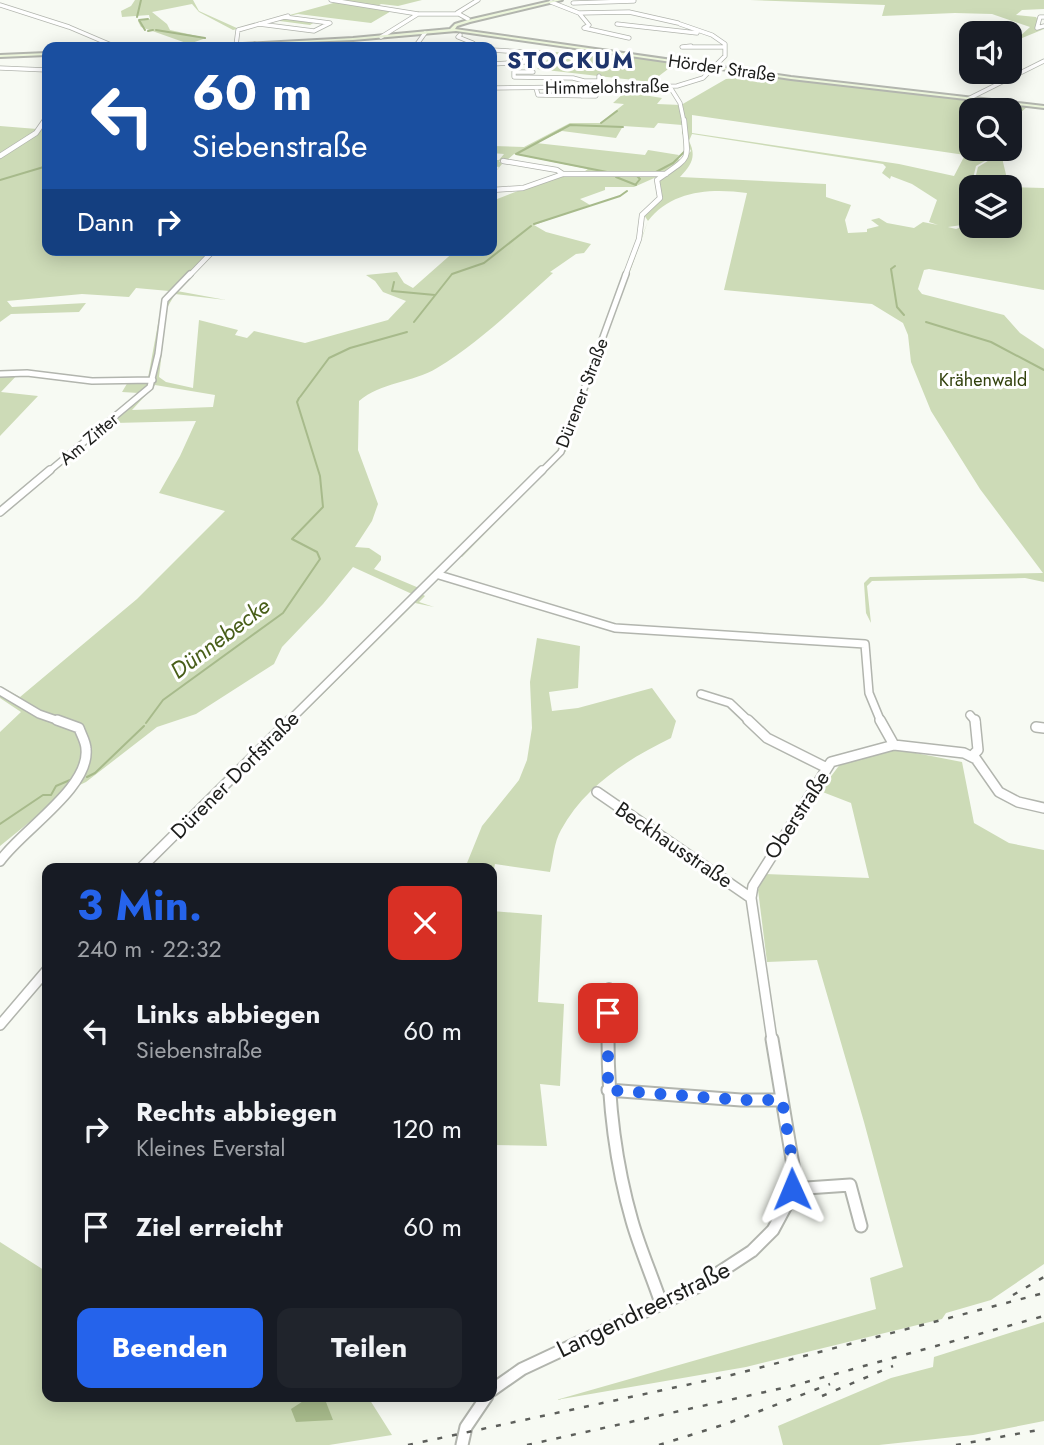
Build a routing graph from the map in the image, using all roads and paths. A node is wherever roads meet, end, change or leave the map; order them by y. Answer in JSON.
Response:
{"nodes":[{"id":1,"x":331,"y":0,"type":"edge"},
{"id":2,"x":478,"y":0,"type":"edge"},
{"id":3,"x":634,"y":1,"type":"edge"},
{"id":4,"x":604,"y":2,"type":"junction"},
{"id":5,"x":560,"y":3,"type":"edge"},
{"id":6,"x":573,"y":3,"type":"dead end"},
{"id":7,"x":0,"y":5,"type":"edge"},
{"id":8,"x":610,"y":10,"type":"junction"},
{"id":9,"x":579,"y":13,"type":"junction"},
{"id":10,"x":296,"y":14,"type":"dead end"},
{"id":11,"x":418,"y":14,"type":"junction"},
{"id":12,"x":459,"y":14,"type":"junction"},
{"id":13,"x":284,"y":17,"type":"junction"},
{"id":14,"x":1044,"y":17,"type":"edge"},
{"id":15,"x":470,"y":19,"type":"junction"},
{"id":16,"x":259,"y":24,"type":"junction"},
{"id":17,"x":617,"y":24,"type":"dead end"},
{"id":18,"x":623,"y":26,"type":"junction"},
{"id":19,"x":1044,"y":26,"type":"edge"},
{"id":20,"x":305,"y":30,"type":"junction"},
{"id":21,"x":450,"y":30,"type":"junction"},
{"id":22,"x":698,"y":31,"type":"junction"},
{"id":23,"x":425,"y":33,"type":"junction"},
{"id":24,"x":614,"y":33,"type":"junction"},
{"id":25,"x":460,"y":34,"type":"dead end"},
{"id":26,"x":381,"y":37,"type":"junction"},
{"id":27,"x":629,"y":37,"type":"dead end"},
{"id":28,"x":104,"y":42,"type":"edge"},
{"id":29,"x":236,"y":42,"type":"edge"},
{"id":30,"x":297,"y":42,"type":"joint"},
{"id":31,"x":418,"y":42,"type":"edge"},
{"id":32,"x":465,"y":42,"type":"edge"},
{"id":33,"x":691,"y":46,"type":"dead end"},
{"id":34,"x":723,"y":47,"type":"junction"},
{"id":35,"x":497,"y":50,"type":"edge"},
{"id":36,"x":524,"y":53,"type":"junction"},
{"id":37,"x":540,"y":53,"type":"dead end"},
{"id":38,"x":42,"y":54,"type":"edge"},
{"id":39,"x":0,"y":56,"type":"edge"},
{"id":40,"x":1044,"y":61,"type":"edge"},
{"id":41,"x":497,"y":64,"type":"edge"},
{"id":42,"x":715,"y":67,"type":"junction"},
{"id":43,"x":0,"y":68,"type":"edge"},
{"id":44,"x":42,"y":70,"type":"edge"},
{"id":45,"x":533,"y":72,"type":"dead end"},
{"id":46,"x":508,"y":75,"type":"dead end"},
{"id":47,"x":514,"y":76,"type":"junction"},
{"id":48,"x":584,"y":80,"type":"junction"},
{"id":49,"x":599,"y":80,"type":"dead end"},
{"id":50,"x":670,"y":87,"type":"junction"},
{"id":51,"x":497,"y":88,"type":"edge"},
{"id":52,"x":513,"y":88,"type":"junction"},
{"id":53,"x":537,"y":88,"type":"junction"},
{"id":54,"x":586,"y":89,"type":"junction"},
{"id":55,"x":582,"y":96,"type":"junction"},
{"id":56,"x":596,"y":96,"type":"dead end"},
{"id":57,"x":974,"y":98,"type":"joint"},
{"id":58,"x":1022,"y":105,"type":"edge"},
{"id":59,"x":1044,"y":107,"type":"edge"},
{"id":60,"x":42,"y":124,"type":"edge"},
{"id":61,"x":0,"y":156,"type":"edge"},
{"id":62,"x":502,"y":161,"type":"dead end"},
{"id":63,"x":563,"y":174,"type":"junction"},
{"id":64,"x":666,"y":174,"type":"junction"},
{"id":65,"x":497,"y":190,"type":"edge"},
{"id":66,"x":208,"y":256,"type":"edge"},
{"id":67,"x":0,"y":374,"type":"edge"},
{"id":68,"x":153,"y":380,"type":"junction"},
{"id":69,"x":0,"y":512,"type":"edge"},
{"id":70,"x":439,"y":575,"type":"junction"},
{"id":71,"x":329,"y":682,"type":"joint"},
{"id":72,"x":0,"y":691,"type":"edge"},
{"id":73,"x":701,"y":694,"type":"dead end"},
{"id":74,"x":970,"y":715,"type":"dead end"},
{"id":75,"x":894,"y":745,"type":"junction"},
{"id":76,"x":972,"y":756,"type":"junction"},
{"id":77,"x":827,"y":768,"type":"junction"},
{"id":78,"x":597,"y":792,"type":"dead end"},
{"id":79,"x":1044,"y":808,"type":"edge"},
{"id":80,"x":0,"y":861,"type":"edge"},
{"id":81,"x":146,"y":863,"type":"edge"},
{"id":82,"x":751,"y":898,"type":"junction"},
{"id":83,"x":42,"y":976,"type":"edge"},
{"id":84,"x":609,"y":988,"type":"dead end"},
{"id":85,"x":0,"y":1025,"type":"edge"},
{"id":86,"x":608,"y":1090,"type":"junction"},
{"id":87,"x":782,"y":1100,"type":"junction"},
{"id":88,"x":792,"y":1189,"type":"junction"},
{"id":89,"x":861,"y":1226,"type":"dead end"},
{"id":90,"x":661,"y":1303,"type":"junction"},
{"id":91,"x":497,"y":1386,"type":"edge"},
{"id":92,"x":483,"y":1402,"type":"edge"},
{"id":93,"x":462,"y":1445,"type":"edge"}],
"edges":[{"from":1,"to":11,"type":"street"},
{"from":2,"to":12,"type":"street"},
{"from":3,"to":4,"type":"street"},
{"from":4,"to":6,"type":"street"},
{"from":4,"to":8,"type":"street"},
{"from":5,"to":9,"type":"street"},
{"from":5,"to":15,"type":"main road"},
{"from":7,"to":28,"type":"street"},
{"from":8,"to":9,"type":"street"},
{"from":8,"to":22,"type":"street"},
{"from":9,"to":24,"type":"street"},
{"from":10,"to":13,"type":"street"},
{"from":11,"to":12,"type":"street"},
{"from":11,"to":26,"type":"street"},
{"from":12,"to":15,"type":"street"},
{"from":13,"to":16,"type":"street"},
{"from":13,"to":20,"type":"street"},
{"from":14,"to":19,"type":"street"},
{"from":15,"to":21,"type":"main road"},
{"from":16,"to":20,"type":"street"},
{"from":16,"to":29,"type":"street"},
{"from":17,"to":18,"type":"street"},
{"from":18,"to":22,"type":"street"},
{"from":18,"to":24,"type":"street"},
{"from":20,"to":30,"type":"street"},
{"from":21,"to":23,"type":"main road","name":"Hörder Straße"},
{"from":21,"to":42,"type":"main road","name":"Hörder Straße"},
{"from":22,"to":34,"type":"street"},
{"from":23,"to":26,"type":"main road","name":"Hörder Straße"},
{"from":23,"to":31,"type":"street"},
{"from":24,"to":27,"type":"street"},
{"from":25,"to":32,"type":"street"},
{"from":26,"to":30,"type":"main road","name":"Hörder Straße"},
{"from":33,"to":34,"type":"street"},
{"from":34,"to":42,"type":"street"},
{"from":35,"to":36,"type":"street"},
{"from":36,"to":37,"type":"street"},
{"from":36,"to":41,"type":"street"},
{"from":38,"to":39,"type":"main road"},
{"from":40,"to":57,"type":"street"},
{"from":42,"to":50,"type":"street","name":"Himmelohstraße"},
{"from":42,"to":57,"type":"main road","name":"Hörder Straße"},
{"from":43,"to":44,"type":"street"},
{"from":45,"to":47,"type":"street"},
{"from":46,"to":47,"type":"street"},
{"from":47,"to":48,"type":"street"},
{"from":47,"to":52,"type":"street"},
{"from":48,"to":49,"type":"street"},
{"from":48,"to":54,"type":"street"},
{"from":50,"to":54,"type":"street","name":"Himmelohstraße"},
{"from":50,"to":64,"type":"street","name":"Dürener Straße"},
{"from":51,"to":52,"type":"street","name":"Himmelohstraße"},
{"from":52,"to":53,"type":"street","name":"Himmelohstraße"},
{"from":53,"to":54,"type":"street","name":"Himmelohstraße"},
{"from":53,"to":55,"type":"street"},
{"from":54,"to":55,"type":"street"},
{"from":55,"to":56,"type":"street"},
{"from":58,"to":59,"type":"main road","name":"Hörder Straße"},
{"from":60,"to":61,"type":"street"},
{"from":62,"to":63,"type":"street"},
{"from":63,"to":64,"type":"street"},
{"from":63,"to":65,"type":"street"},
{"from":64,"to":70,"type":"street","name":"Dürener Straße"},
{"from":66,"to":68,"type":"street"},
{"from":67,"to":68,"type":"street"},
{"from":68,"to":69,"type":"street","name":"Am Zitter"},
{"from":70,"to":71,"type":"street","name":"Dürener Straße"},
{"from":70,"to":75,"type":"street"},
{"from":71,"to":81,"type":"street","name":"Dürener Dorfstraße"},
{"from":72,"to":80,"type":"street"},
{"from":73,"to":77,"type":"street"},
{"from":74,"to":76,"type":"street"},
{"from":75,"to":76,"type":"street","name":"Oberstraße"},
{"from":75,"to":77,"type":"street","name":"Oberstraße"},
{"from":76,"to":79,"type":"street"},
{"from":77,"to":82,"type":"street","name":"Oberstraße"},
{"from":78,"to":82,"type":"street","name":"Beckhausstraße"},
{"from":82,"to":87,"type":"street","name":"Langendreerstraße"},
{"from":83,"to":85,"type":"street"},
{"from":84,"to":86,"type":"street"},
{"from":86,"to":87,"type":"street"},
{"from":86,"to":90,"type":"street"},
{"from":87,"to":88,"type":"street","name":"Langendreerstraße"},
{"from":88,"to":89,"type":"street"},
{"from":88,"to":90,"type":"street","name":"Langendreerstraße"},
{"from":90,"to":91,"type":"street","name":"Langendreerstraße"},
{"from":92,"to":93,"type":"street"}]}
